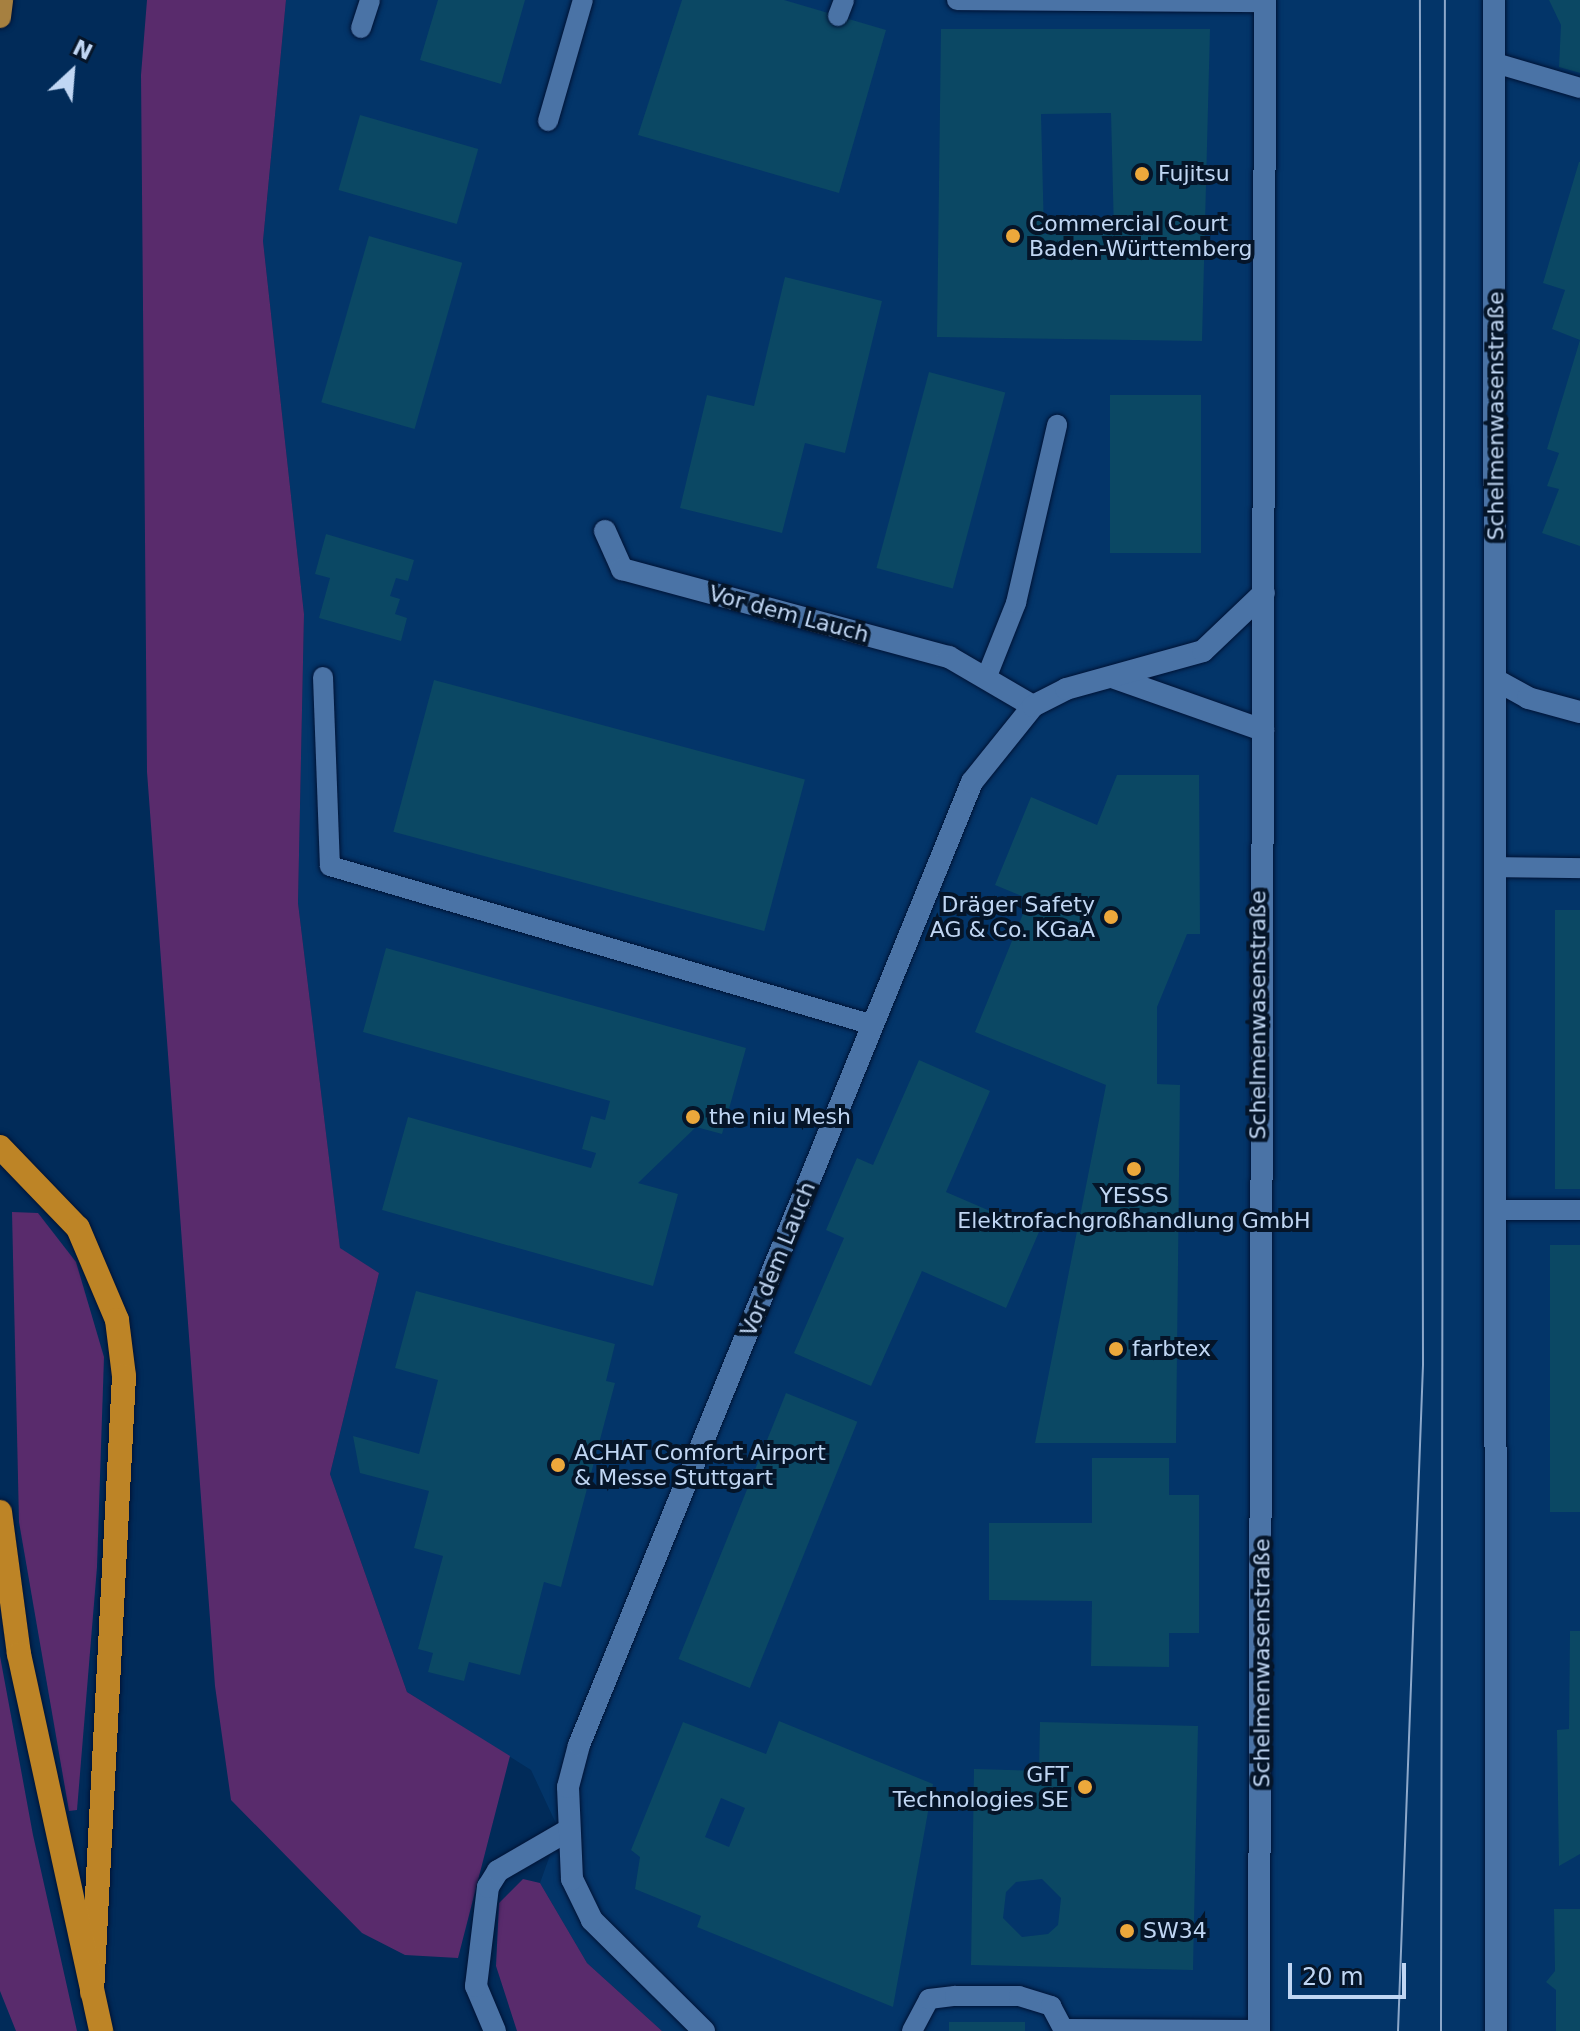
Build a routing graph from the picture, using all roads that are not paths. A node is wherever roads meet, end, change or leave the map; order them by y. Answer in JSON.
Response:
{"nodes":[{"id":1,"x":2,"y":0,"type":"edge"},
{"id":2,"x":370,"y":0,"type":"edge"},
{"id":3,"x":583,"y":0,"type":"edge"},
{"id":4,"x":957,"y":0,"type":"edge"},
{"id":5,"x":1494,"y":0,"type":"edge"},
{"id":6,"x":1265,"y":1,"type":"edge"},
{"id":7,"x":0,"y":17,"type":"edge"},
{"id":8,"x":361,"y":28,"type":"dead end"},
{"id":9,"x":1495,"y":63,"type":"junction"},
{"id":10,"x":1580,"y":88,"type":"edge"},
{"id":11,"x":548,"y":121,"type":"dead end"},
{"id":12,"x":1057,"y":425,"type":"dead end"},
{"id":13,"x":605,"y":531,"type":"dead end"},
{"id":14,"x":1264,"y":593,"type":"junction"},
{"id":15,"x":987,"y":676,"type":"junction"},
{"id":16,"x":323,"y":677,"type":"dead end"},
{"id":17,"x":1114,"y":677,"type":"junction"},
{"id":18,"x":1496,"y":680,"type":"junction"},
{"id":19,"x":1033,"y":706,"type":"junction"},
{"id":20,"x":1580,"y":712,"type":"edge"},
{"id":21,"x":1263,"y":730,"type":"junction"},
{"id":22,"x":1496,"y":867,"type":"junction"},
{"id":23,"x":1580,"y":868,"type":"edge"},
{"id":24,"x":873,"y":1025,"type":"junction"},
{"id":25,"x":0,"y":1147,"type":"edge"},
{"id":26,"x":1497,"y":1210,"type":"junction"},
{"id":27,"x":1580,"y":1210,"type":"edge"},
{"id":28,"x":0,"y":1512,"type":"edge"},
{"id":29,"x":567,"y":1831,"type":"junction"},
{"id":30,"x":92,"y":1992,"type":"junction"},
{"id":31,"x":1259,"y":2030,"type":"edge"},
{"id":32,"x":101,"y":2031,"type":"edge"},
{"id":33,"x":495,"y":2031,"type":"edge"},
{"id":34,"x":704,"y":2031,"type":"edge"},
{"id":35,"x":912,"y":2031,"type":"edge"},
{"id":36,"x":1496,"y":2031,"type":"edge"}],
"edges":[{"from":1,"to":7,"type":"highway"},
{"from":2,"to":8,"type":"lane"},
{"from":3,"to":11,"type":"lane"},
{"from":4,"to":6,"type":"lane"},
{"from":5,"to":9,"type":"street","name":"Schelmenwasenstraße"},
{"from":6,"to":14,"type":"street","name":"Schelmenwasenstraße"},
{"from":9,"to":10,"type":"lane"},
{"from":9,"to":18,"type":"street","name":"Schelmenwasenstraße"},
{"from":12,"to":15,"type":"lane"},
{"from":13,"to":15,"type":"street","name":"Vor dem Lauch"},
{"from":14,"to":17,"type":"street"},
{"from":14,"to":21,"type":"street","name":"Schelmenwasenstraße"},
{"from":15,"to":19,"type":"street","name":"Vor dem Lauch"},
{"from":16,"to":24,"type":"lane"},
{"from":17,"to":19,"type":"street"},
{"from":17,"to":21,"type":"street"},
{"from":18,"to":20,"type":"street"},
{"from":18,"to":22,"type":"street","name":"Schelmenwasenstraße"},
{"from":19,"to":24,"type":"street","name":"Vor dem Lauch"},
{"from":21,"to":31,"type":"street","name":"Schelmenwasenstraße"},
{"from":22,"to":23,"type":"lane"},
{"from":22,"to":26,"type":"street","name":"Schelmenwasenstraße"},
{"from":24,"to":29,"type":"street","name":"Vor dem Lauch"},
{"from":25,"to":30,"type":"highway"},
{"from":26,"to":27,"type":"lane"},
{"from":26,"to":36,"type":"street","name":"Schelmenwasenstraße"},
{"from":28,"to":30,"type":"highway"},
{"from":29,"to":33,"type":"street"},
{"from":29,"to":34,"type":"street","name":"Vor dem Lauch"},
{"from":30,"to":32,"type":"highway"},
{"from":31,"to":35,"type":"lane"}]}
